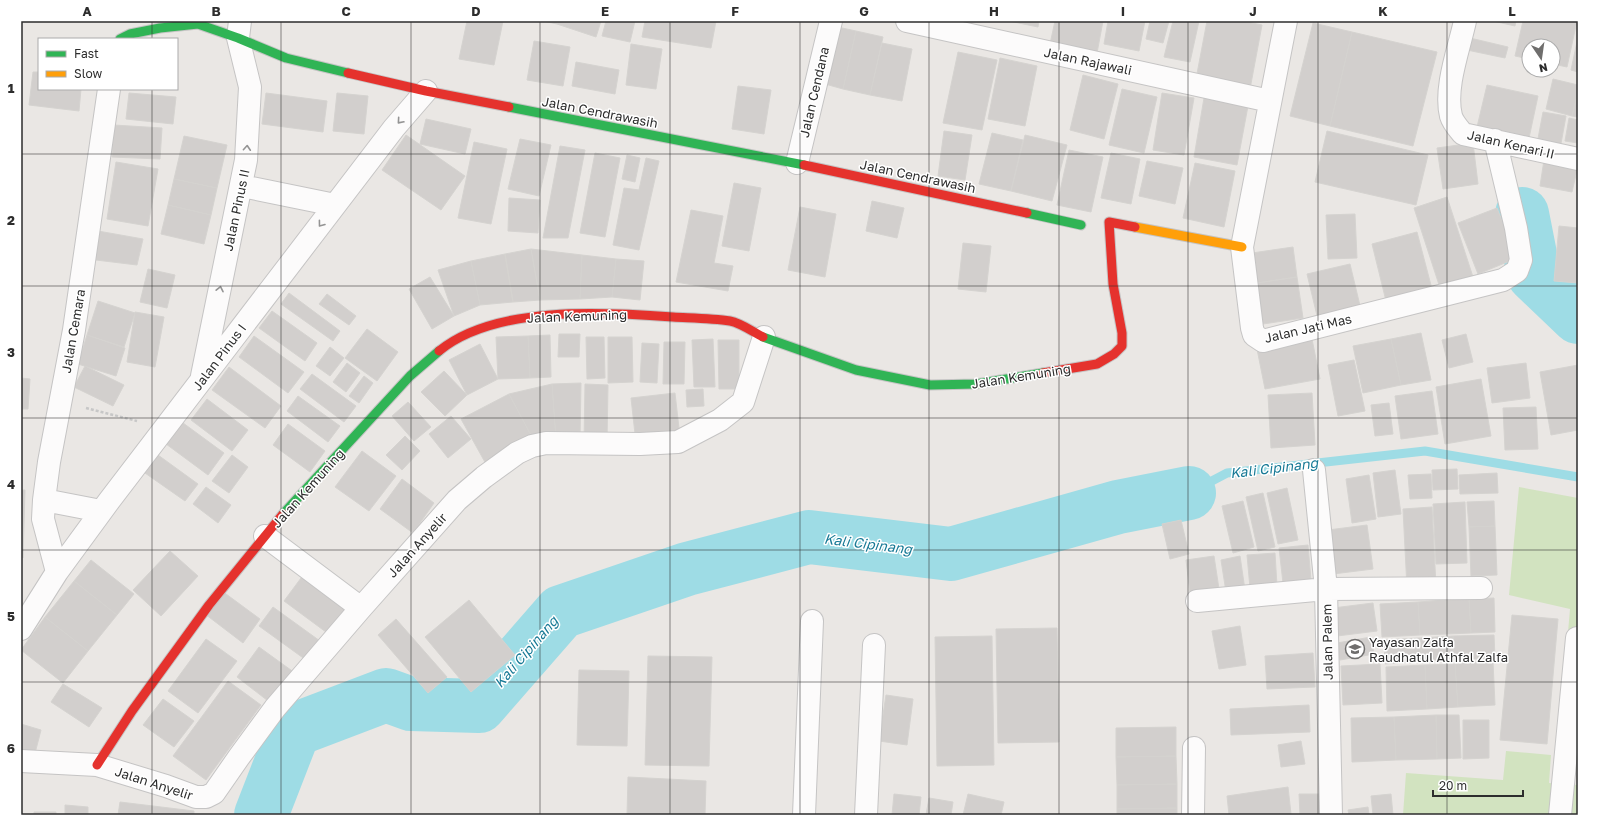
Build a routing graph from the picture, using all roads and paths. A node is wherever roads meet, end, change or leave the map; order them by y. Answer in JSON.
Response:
{"nodes":[{"id":1,"x":831,"y":21,"type":"edge"},
{"id":2,"x":907,"y":21,"type":"edge"},
{"id":3,"x":1286,"y":21,"type":"edge"},
{"id":4,"x":1465,"y":21,"type":"edge"},
{"id":5,"x":197,"y":22,"type":"edge"},
{"id":6,"x":239,"y":29,"type":"edge"},
{"id":7,"x":122,"y":38,"type":"edge"},
{"id":8,"x":109,"y":90,"type":"edge"},
{"id":9,"x":426,"y":91,"type":"junction"},
{"id":10,"x":1270,"y":101,"type":"junction"},
{"id":11,"x":1495,"y":140,"type":"junction"},
{"id":12,"x":1578,"y":159,"type":"edge"},
{"id":13,"x":797,"y":163,"type":"junction"},
{"id":14,"x":242,"y":186,"type":"junction"},
{"id":15,"x":335,"y":205,"type":"junction"},
{"id":16,"x":1081,"y":224,"type":"dead end"},
{"id":17,"x":1242,"y":247,"type":"junction"},
{"id":18,"x":214,"y":317,"type":"junction"},
{"id":19,"x":246,"y":322,"type":"junction"},
{"id":20,"x":764,"y":337,"type":"junction"},
{"id":21,"x":201,"y":382,"type":"junction"},
{"id":22,"x":60,"y":401,"type":"junction"},
{"id":23,"x":164,"y":428,"type":"junction"},
{"id":24,"x":1314,"y":470,"type":"dead end"},
{"id":25,"x":44,"y":500,"type":"junction"},
{"id":26,"x":101,"y":511,"type":"junction"},
{"id":27,"x":265,"y":536,"type":"junction"},
{"id":28,"x":57,"y":572,"type":"junction"},
{"id":29,"x":1481,"y":588,"type":"dead end"},
{"id":30,"x":1326,"y":589,"type":"junction"},
{"id":31,"x":1197,"y":601,"type":"dead end"},
{"id":32,"x":361,"y":608,"type":"junction"},
{"id":33,"x":812,"y":621,"type":"dead end"},
{"id":34,"x":21,"y":629,"type":"edge"},
{"id":35,"x":1577,"y":638,"type":"edge"},
{"id":36,"x":874,"y":646,"type":"dead end"},
{"id":37,"x":1194,"y":748,"type":"dead end"},
{"id":38,"x":21,"y":761,"type":"edge"},
{"id":39,"x":96,"y":765,"type":"junction"},
{"id":40,"x":804,"y":815,"type":"edge"},
{"id":41,"x":866,"y":815,"type":"edge"},
{"id":42,"x":1193,"y":815,"type":"edge"},
{"id":43,"x":1331,"y":815,"type":"edge"},
{"id":44,"x":1560,"y":815,"type":"edge"}],
"edges":[{"from":1,"to":13,"type":"street","name":"Jalan Cendana"},
{"from":2,"to":10,"type":"street","name":"Jalan Rajawali"},
{"from":3,"to":10,"type":"street","name":"Jalan Jati Mas"},
{"from":4,"to":11,"type":"street","name":"Jalan Kenari II"},
{"from":5,"to":6,"type":"street","name":"Jalan Cendrawasih"},
{"from":5,"to":7,"type":"street","name":"Jalan Cendrawasih"},
{"from":6,"to":9,"type":"street","name":"Jalan Cendrawasih"},
{"from":14,"to":6,"type":"street","name":"Jalan Pinus II","one_way":true},
{"from":8,"to":22,"type":"street","name":"Jalan Cemara"},
{"from":9,"to":13,"type":"street","name":"Jalan Cendrawasih"},
{"from":9,"to":15,"type":"street","name":"Jalan Pinus I","one_way":true},
{"from":10,"to":17,"type":"street","name":"Jalan Jati Mas"},
{"from":11,"to":12,"type":"street","name":"Jalan Kenari II"},
{"from":11,"to":17,"type":"street","name":"Jalan Jati Mas"},
{"from":13,"to":16,"type":"street","name":"Jalan Cendrawasih"},
{"from":14,"to":15,"type":"street"},
{"from":18,"to":14,"type":"street","name":"Jalan Pinus II","one_way":true},
{"from":15,"to":19,"type":"street","name":"Jalan Pinus I","one_way":true},
{"from":17,"to":20,"type":"street","name":"Jalan Kemuning"},
{"from":18,"to":19,"type":"street"},
{"from":18,"to":21,"type":"street","name":"Jalan Pinus II"},
{"from":19,"to":21,"type":"street","name":"Jalan Pinus I"},
{"from":20,"to":27,"type":"street","name":"Jalan Kemuning"},
{"from":20,"to":32,"type":"street","name":"Jalan Anyelir"},
{"from":21,"to":23,"type":"street","name":"Jalan Pinus I"},
{"from":22,"to":23,"type":"path"},
{"from":22,"to":25,"type":"street","name":"Jalan Cemara"},
{"from":23,"to":26,"type":"street","name":"Jalan Pinus I"},
{"from":24,"to":30,"type":"street","name":"Jalan Palem"},
{"from":25,"to":26,"type":"street"},
{"from":25,"to":28,"type":"street","name":"Jalan Cemara"},
{"from":26,"to":28,"type":"street","name":"Jalan Pinus I"},
{"from":27,"to":32,"type":"street"},
{"from":27,"to":39,"type":"street","name":"Jalan Kemuning"},
{"from":28,"to":34,"type":"street","name":"Jalan Pinus I"},
{"from":29,"to":30,"type":"street"},
{"from":30,"to":31,"type":"street"},
{"from":30,"to":43,"type":"street","name":"Jalan Palem"},
{"from":32,"to":39,"type":"street","name":"Jalan Anyelir"},
{"from":33,"to":40,"type":"street"},
{"from":35,"to":44,"type":"street"},
{"from":36,"to":41,"type":"street"},
{"from":37,"to":42,"type":"street"},
{"from":38,"to":39,"type":"street"}]}
